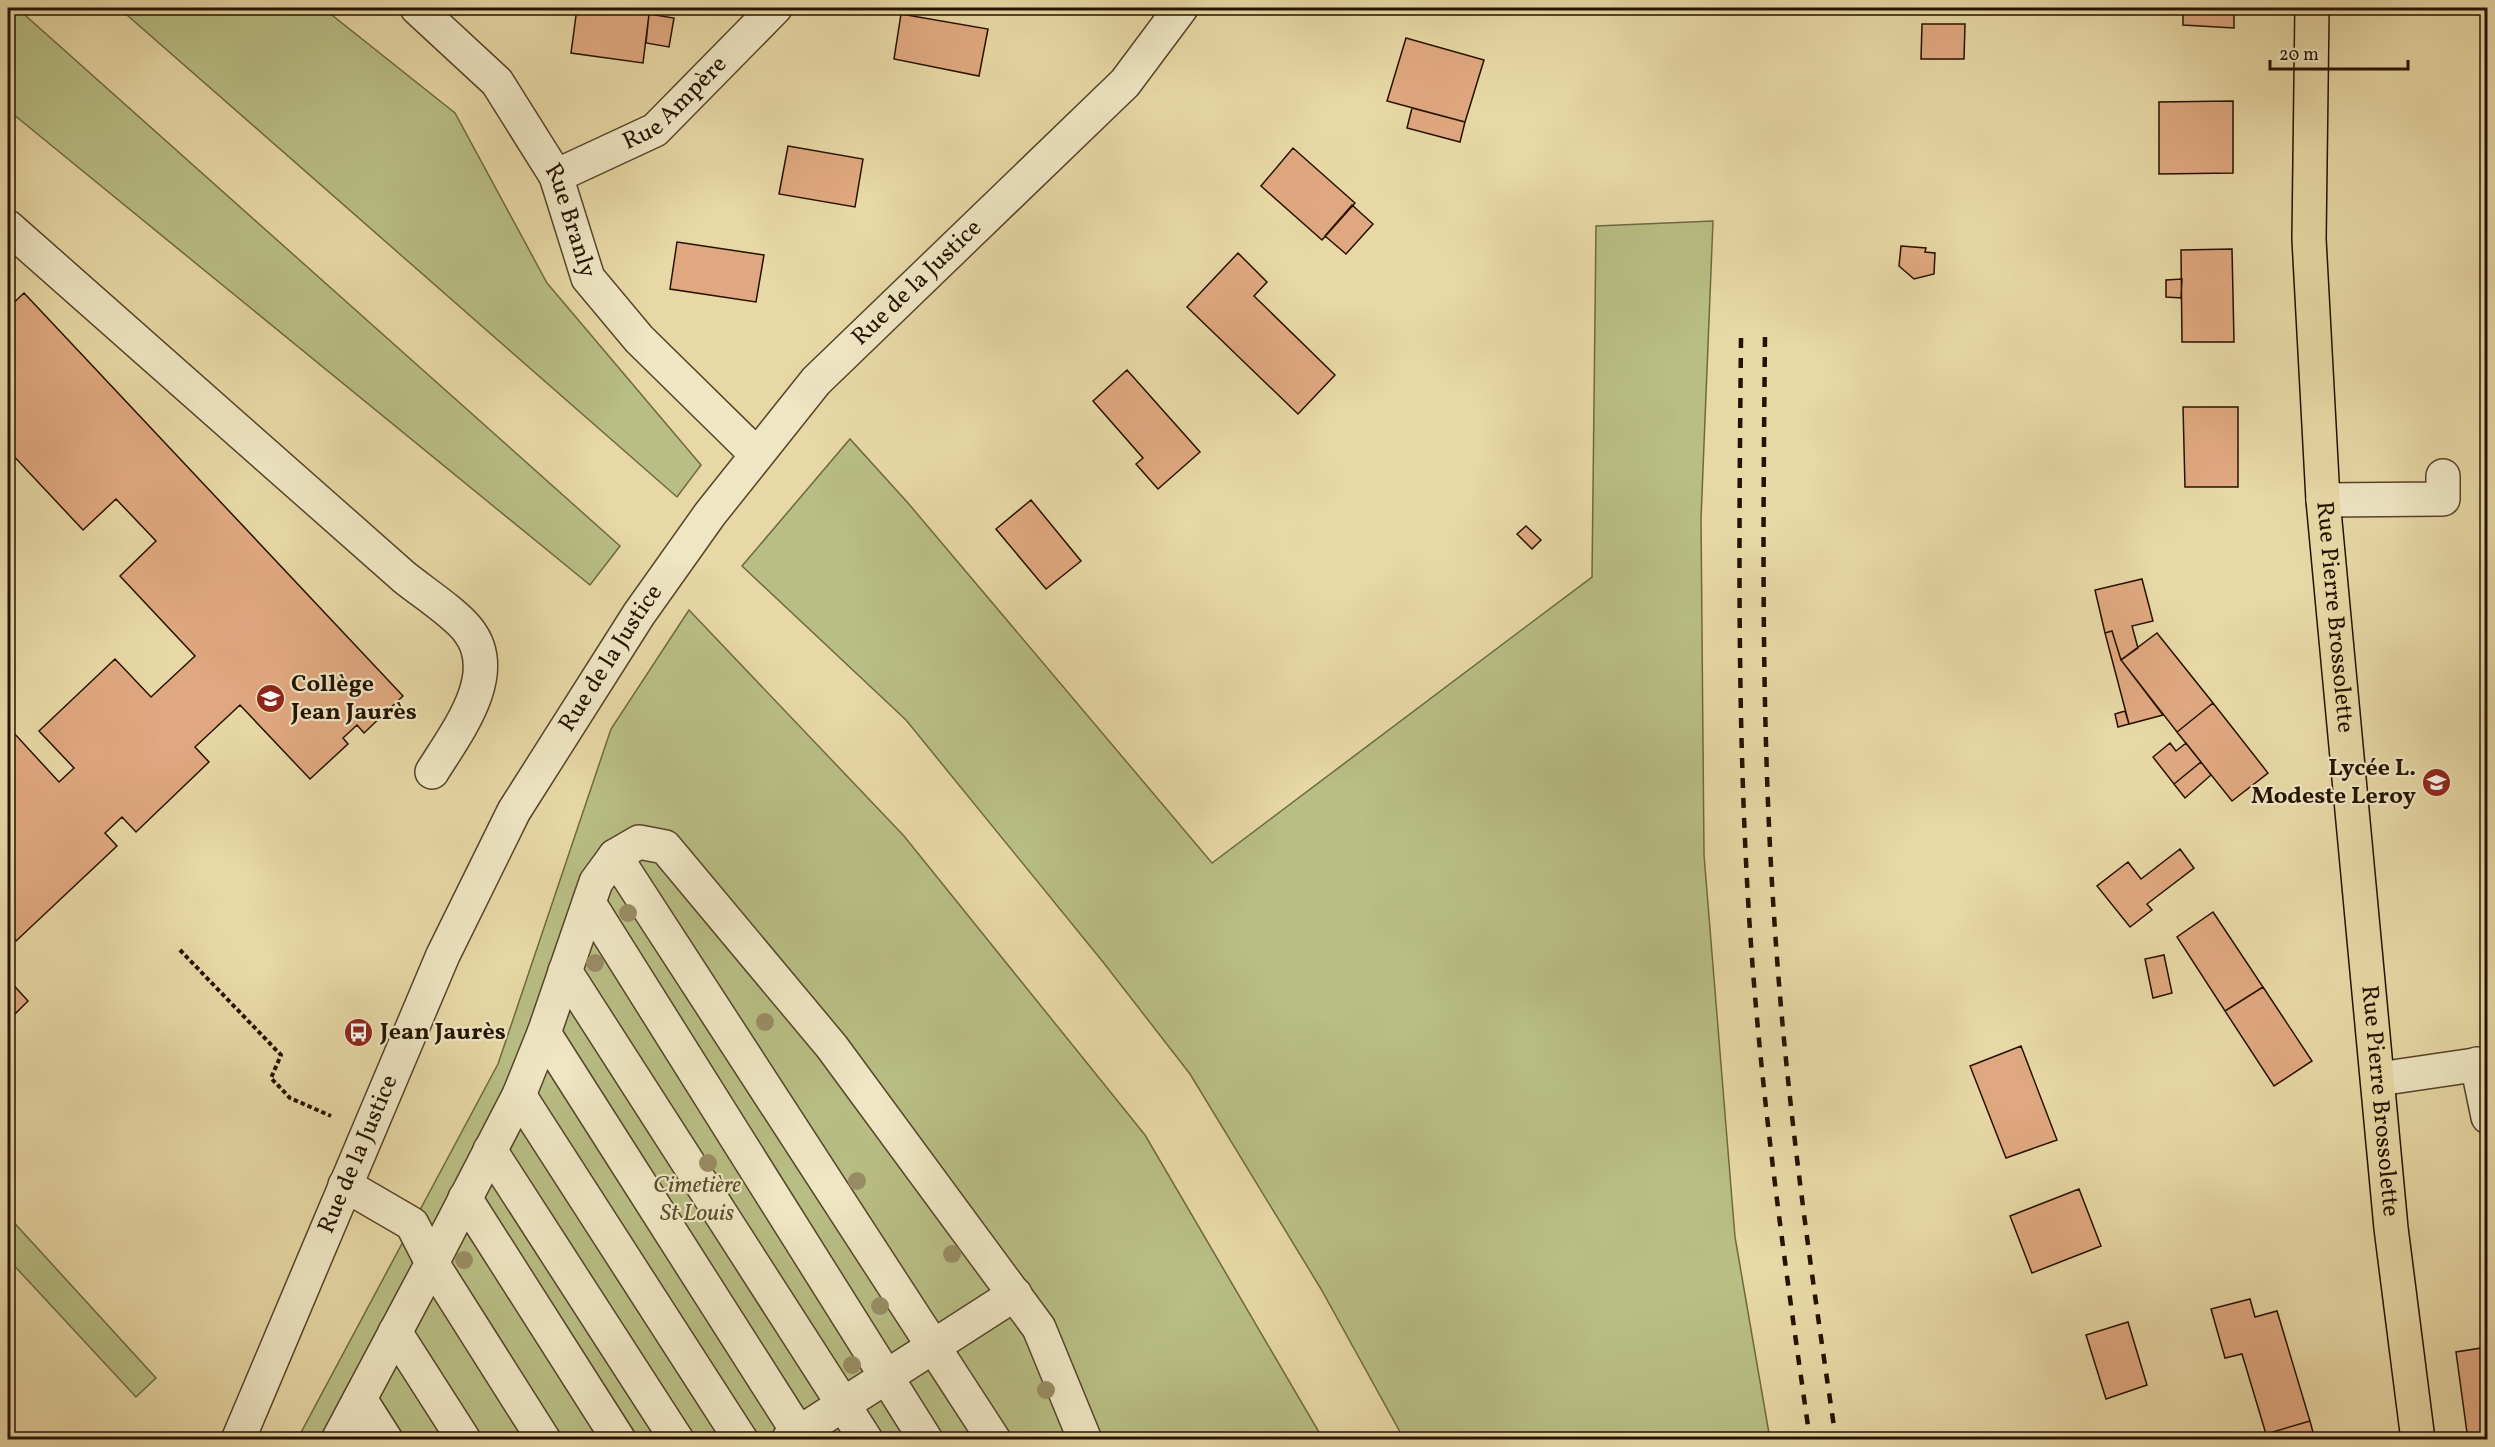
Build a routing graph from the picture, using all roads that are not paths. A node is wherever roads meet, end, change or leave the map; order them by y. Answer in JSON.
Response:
{"nodes":[{"id":1,"x":417,"y":8,"type":"edge"},
{"id":2,"x":775,"y":8,"type":"edge"},
{"id":3,"x":1181,"y":8,"type":"edge"},
{"id":4,"x":2312,"y":8,"type":"edge"},
{"id":5,"x":556,"y":176,"type":"junction"},
{"id":6,"x":8,"y":228,"type":"edge"},
{"id":7,"x":756,"y":454,"type":"junction"},
{"id":8,"x":2444,"y":476,"type":"dead end"},
{"id":9,"x":2324,"y":500,"type":"junction"},
{"id":10,"x":432,"y":772,"type":"dead end"},
{"id":11,"x":615,"y":856,"type":"junction"},
{"id":12,"x":589,"y":903,"type":"junction"},
{"id":13,"x":565,"y":971,"type":"junction"},
{"id":14,"x":544,"y":1033,"type":"junction"},
{"id":15,"x":2482,"y":1064,"type":"edge"},
{"id":16,"x":2379,"y":1079,"type":"junction"},
{"id":17,"x":519,"y":1095,"type":"junction"},
{"id":18,"x":2487,"y":1117,"type":"edge"},
{"id":19,"x":490,"y":1150,"type":"junction"},
{"id":20,"x":345,"y":1185,"type":"junction"},
{"id":21,"x":465,"y":1198,"type":"junction"},
{"id":22,"x":432,"y":1263,"type":"junction"},
{"id":23,"x":1015,"y":1294,"type":"junction"},
{"id":24,"x":395,"y":1332,"type":"junction"},
{"id":25,"x":934,"y":1346,"type":"junction"},
{"id":26,"x":886,"y":1376,"type":"junction"},
{"id":27,"x":360,"y":1399,"type":"junction"},
{"id":28,"x":843,"y":1404,"type":"junction"},
{"id":29,"x":797,"y":1437,"type":"edge"},
{"id":30,"x":238,"y":1440,"type":"edge"},
{"id":31,"x":338,"y":1440,"type":"edge"},
{"id":32,"x":386,"y":1440,"type":"edge"},
{"id":33,"x":464,"y":1440,"type":"edge"},
{"id":34,"x":544,"y":1440,"type":"edge"},
{"id":35,"x":619,"y":1440,"type":"edge"},
{"id":36,"x":677,"y":1440,"type":"edge"},
{"id":37,"x":741,"y":1440,"type":"edge"},
{"id":38,"x":866,"y":1440,"type":"edge"},
{"id":39,"x":926,"y":1440,"type":"edge"},
{"id":40,"x":994,"y":1440,"type":"edge"},
{"id":41,"x":1085,"y":1440,"type":"edge"},
{"id":42,"x":2418,"y":1440,"type":"edge"}],
"edges":[{"from":1,"to":5,"type":"street","name":"Rue Branly"},
{"from":2,"to":5,"type":"street","name":"Rue Ampère"},
{"from":3,"to":7,"type":"street","name":"Rue de la Justice"},
{"from":4,"to":9,"type":"main road","name":"Rue Pierre Brossolette"},
{"from":5,"to":7,"type":"street","name":"Rue Branly"},
{"from":6,"to":10,"type":"street"},
{"from":7,"to":20,"type":"street","name":"Rue de la Justice"},
{"from":8,"to":9,"type":"street"},
{"from":9,"to":16,"type":"main road","name":"Rue Pierre Brossolette"},
{"from":11,"to":12,"type":"street"},
{"from":11,"to":23,"type":"street"},
{"from":11,"to":25,"type":"street"},
{"from":12,"to":13,"type":"street"},
{"from":12,"to":26,"type":"street"},
{"from":13,"to":14,"type":"street"},
{"from":13,"to":28,"type":"street"},
{"from":14,"to":17,"type":"street"},
{"from":14,"to":29,"type":"street"},
{"from":15,"to":16,"type":"street"},
{"from":15,"to":18,"type":"street"},
{"from":16,"to":42,"type":"main road","name":"Rue Pierre Brossolette"},
{"from":17,"to":19,"type":"street"},
{"from":17,"to":37,"type":"street"},
{"from":19,"to":21,"type":"street"},
{"from":19,"to":36,"type":"street"},
{"from":20,"to":22,"type":"street"},
{"from":20,"to":30,"type":"street","name":"Rue de la Justice"},
{"from":21,"to":22,"type":"street"},
{"from":21,"to":35,"type":"street"},
{"from":22,"to":24,"type":"street"},
{"from":22,"to":34,"type":"street"},
{"from":23,"to":25,"type":"street"},
{"from":23,"to":41,"type":"street"},
{"from":24,"to":27,"type":"street"},
{"from":24,"to":33,"type":"street"},
{"from":25,"to":26,"type":"street"},
{"from":25,"to":40,"type":"street"},
{"from":26,"to":28,"type":"street"},
{"from":26,"to":39,"type":"street"},
{"from":27,"to":31,"type":"street"},
{"from":27,"to":32,"type":"street"},
{"from":28,"to":29,"type":"street"},
{"from":28,"to":38,"type":"street"}]}
